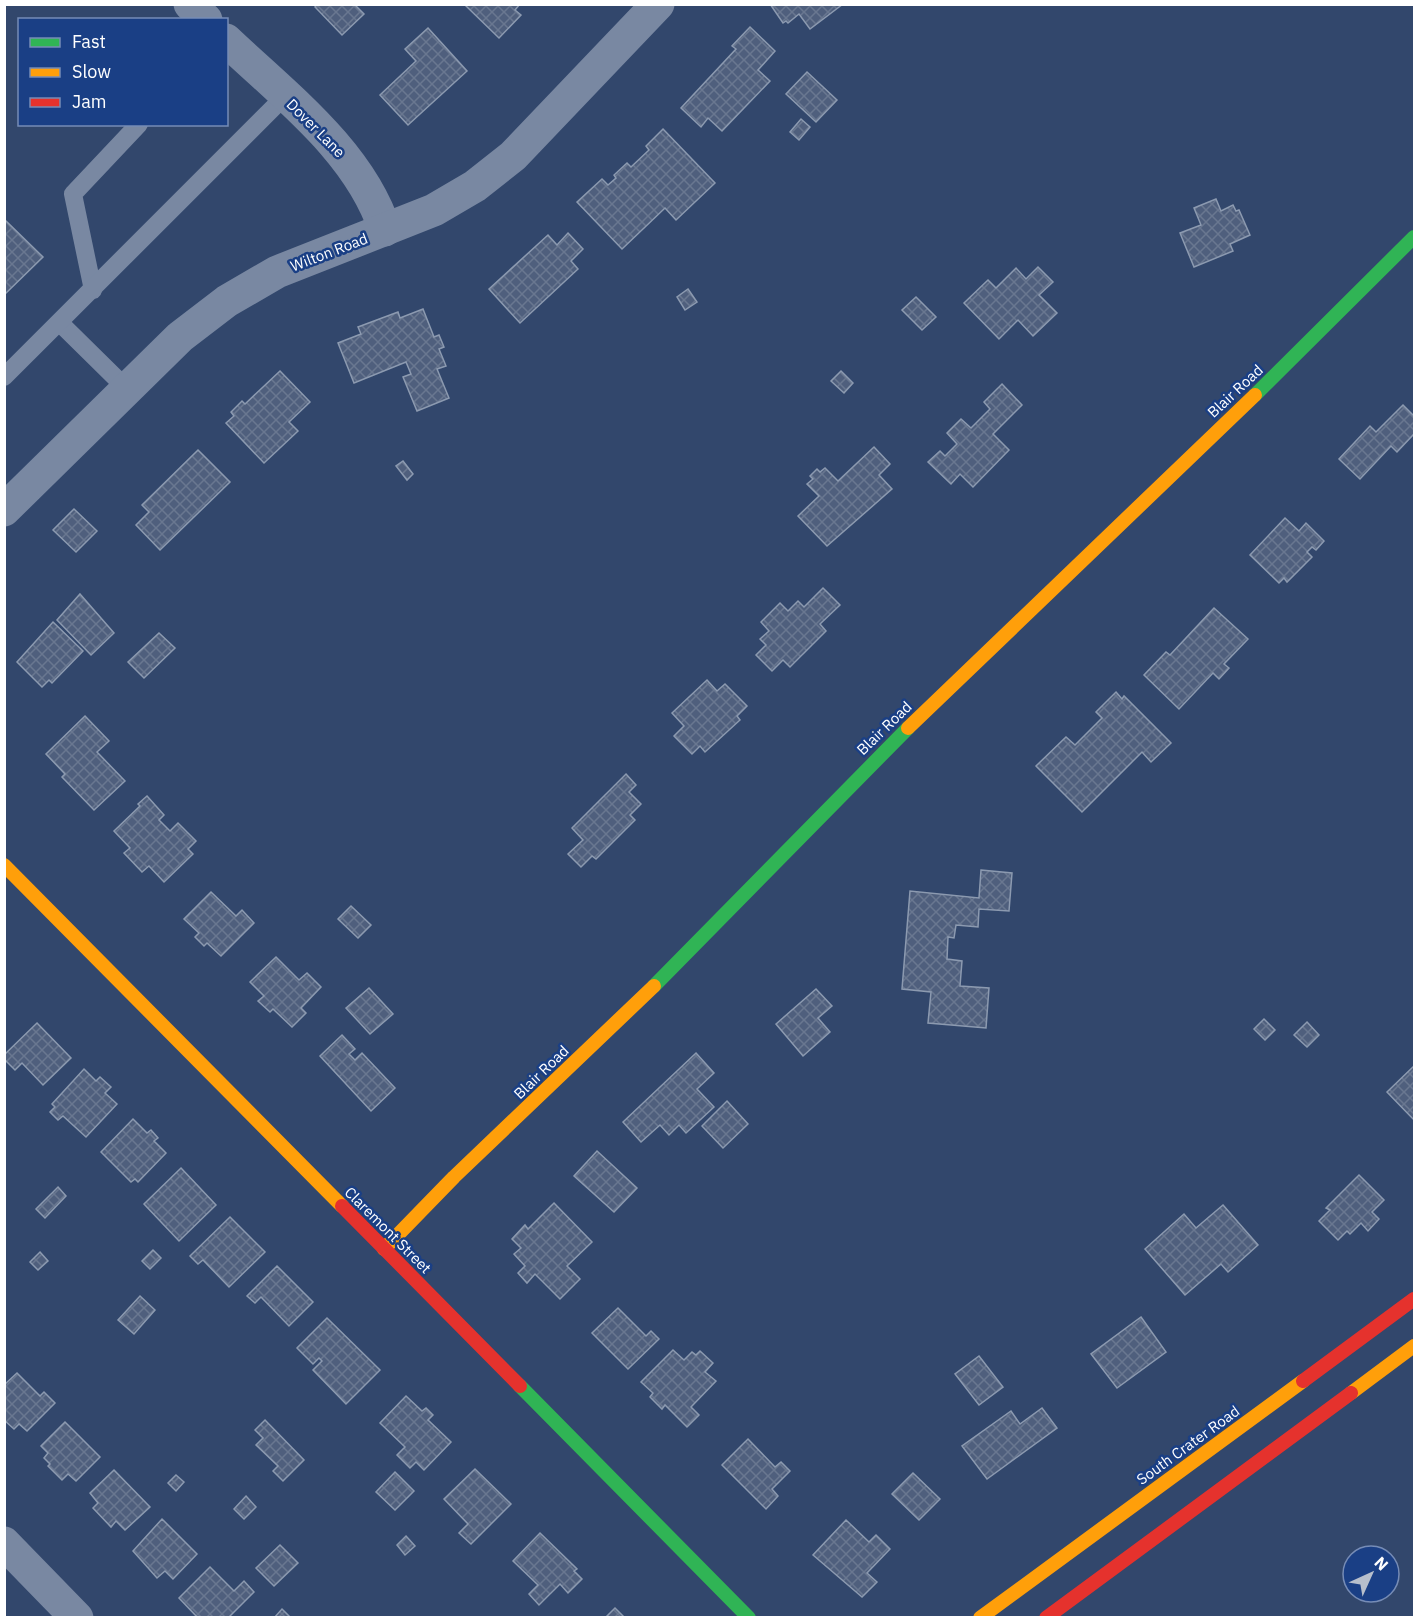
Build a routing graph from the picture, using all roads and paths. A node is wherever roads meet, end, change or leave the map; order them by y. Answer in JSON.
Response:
{"nodes":[{"id":1,"x":190,"y":4,"type":"edge"},
{"id":2,"x":658,"y":4,"type":"edge"},
{"id":3,"x":204,"y":18,"type":"edge"},
{"id":4,"x":228,"y":42,"type":"edge"},
{"id":5,"x":285,"y":96,"type":"junction"},
{"id":6,"x":137,"y":126,"type":"edge"},
{"id":7,"x":385,"y":230,"type":"junction"},
{"id":8,"x":1414,"y":237,"type":"edge"},
{"id":9,"x":93,"y":290,"type":"junction"},
{"id":10,"x":60,"y":322,"type":"junction"},
{"id":11,"x":4,"y":377,"type":"edge"},
{"id":12,"x":127,"y":389,"type":"junction"},
{"id":13,"x":4,"y":510,"type":"edge"},
{"id":14,"x":4,"y":866,"type":"edge"},
{"id":15,"x":384,"y":1249,"type":"junction"},
{"id":16,"x":1414,"y":1299,"type":"edge"},
{"id":17,"x":1414,"y":1346,"type":"edge"},
{"id":18,"x":4,"y":1543,"type":"edge"},
{"id":19,"x":77,"y":1617,"type":"edge"},
{"id":20,"x":749,"y":1617,"type":"edge"},
{"id":21,"x":981,"y":1617,"type":"edge"},
{"id":22,"x":1046,"y":1617,"type":"edge"}],
"edges":[{"from":1,"to":3,"type":"street"},
{"from":2,"to":7,"type":"street","name":"Wilton Road"},
{"from":4,"to":5,"type":"street","name":"Dover Lane"},
{"from":5,"to":7,"type":"street","name":"Dover Lane"},
{"from":5,"to":9,"type":"lane"},
{"from":6,"to":9,"type":"lane"},
{"from":7,"to":12,"type":"street","name":"Wilton Road"},
{"from":8,"to":15,"type":"street","name":"Blair Road"},
{"from":9,"to":10,"type":"lane"},
{"from":10,"to":11,"type":"lane"},
{"from":10,"to":12,"type":"lane"},
{"from":12,"to":13,"type":"street","name":"Wilton Road"},
{"from":14,"to":15,"type":"street","name":"Claremont Street"},
{"from":15,"to":20,"type":"street","name":"Claremont Street"},
{"from":16,"to":21,"type":"street","name":"South Crater Road"},
{"from":17,"to":22,"type":"street"},
{"from":18,"to":19,"type":"street"}]}
